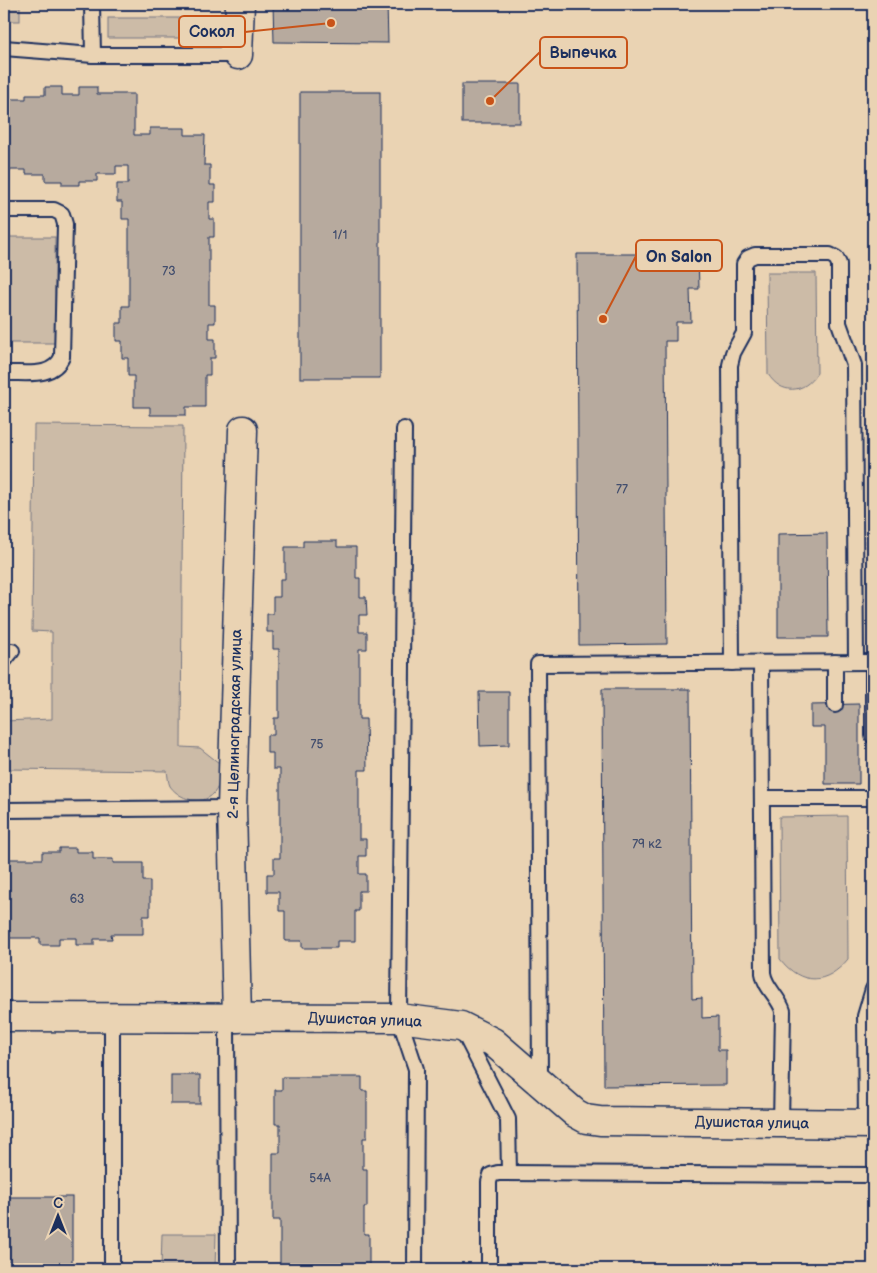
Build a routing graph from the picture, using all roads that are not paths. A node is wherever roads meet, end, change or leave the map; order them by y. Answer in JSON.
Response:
{"nodes":[{"id":1,"x":92,"y":4,"type":"edge"},
{"id":2,"x":240,"y":4,"type":"edge"},
{"id":3,"x":4,"y":48,"type":"edge"},
{"id":4,"x":93,"y":54,"type":"junction"},
{"id":5,"x":238,"y":54,"type":"joint"},
{"id":6,"x":4,"y":210,"type":"edge"},
{"id":7,"x":4,"y":373,"type":"edge"},
{"id":8,"x":404,"y":429,"type":"dead end"},
{"id":9,"x":243,"y":430,"type":"dead end"},
{"id":10,"x":835,"y":662,"type":"junction"},
{"id":11,"x":856,"y":662,"type":"junction"},
{"id":12,"x":873,"y":662,"type":"edge"},
{"id":13,"x":732,"y":663,"type":"junction"},
{"id":14,"x":761,"y":663,"type":"junction"},
{"id":15,"x":835,"y":704,"type":"dead end"},
{"id":16,"x":873,"y":736,"type":"edge"},
{"id":17,"x":762,"y":798,"type":"junction"},
{"id":18,"x":873,"y":798,"type":"edge"},
{"id":19,"x":232,"y":808,"type":"junction"},
{"id":20,"x":4,"y":810,"type":"edge"},
{"id":21,"x":873,"y":989,"type":"edge"},
{"id":22,"x":4,"y":1017,"type":"edge"},
{"id":23,"x":112,"y":1018,"type":"junction"},
{"id":24,"x":232,"y":1018,"type":"junction"},
{"id":25,"x":399,"y":1018,"type":"junction"},
{"id":26,"x":460,"y":1026,"type":"junction"},
{"id":27,"x":540,"y":1082,"type":"junction"},
{"id":28,"x":781,"y":1123,"type":"junction"},
{"id":29,"x":870,"y":1124,"type":"edge"},
{"id":30,"x":509,"y":1173,"type":"junction"},
{"id":31,"x":873,"y":1174,"type":"edge"},
{"id":32,"x":112,"y":1269,"type":"edge"},
{"id":33,"x":228,"y":1269,"type":"edge"},
{"id":34,"x":415,"y":1269,"type":"edge"},
{"id":35,"x":489,"y":1269,"type":"edge"}],
"edges":[{"from":1,"to":4,"type":"lane"},
{"from":2,"to":5,"type":"street"},
{"from":3,"to":4,"type":"lane"},
{"from":4,"to":5,"type":"lane"},
{"from":6,"to":7,"type":"lane"},
{"from":8,"to":25,"type":"lane"},
{"from":9,"to":19,"type":"street","name":"2-я Целиноградская улица"},
{"from":10,"to":11,"type":"lane"},
{"from":10,"to":14,"type":"lane"},
{"from":10,"to":15,"type":"lane"},
{"from":11,"to":12,"type":"lane"},
{"from":11,"to":13,"type":"lane"},
{"from":12,"to":16,"type":"lane"},
{"from":13,"to":14,"type":"lane"},
{"from":13,"to":27,"type":"lane"},
{"from":14,"to":17,"type":"lane"},
{"from":17,"to":18,"type":"lane"},
{"from":17,"to":28,"type":"lane"},
{"from":19,"to":20,"type":"lane"},
{"from":19,"to":24,"type":"street","name":"2-я Целиноградская улица"},
{"from":21,"to":29,"type":"lane"},
{"from":22,"to":23,"type":"street","name":"Душистая улица"},
{"from":23,"to":24,"type":"street","name":"Душистая улица"},
{"from":23,"to":32,"type":"lane"},
{"from":24,"to":25,"type":"street","name":"Душистая улица"},
{"from":24,"to":33,"type":"lane"},
{"from":25,"to":26,"type":"street","name":"Душистая улица"},
{"from":25,"to":34,"type":"lane"},
{"from":26,"to":27,"type":"street","name":"Душистая улица"},
{"from":26,"to":30,"type":"lane"},
{"from":27,"to":28,"type":"street","name":"Душистая улица"},
{"from":28,"to":29,"type":"street","name":"Душистая улица"},
{"from":30,"to":31,"type":"lane"},
{"from":30,"to":35,"type":"lane"}]}
